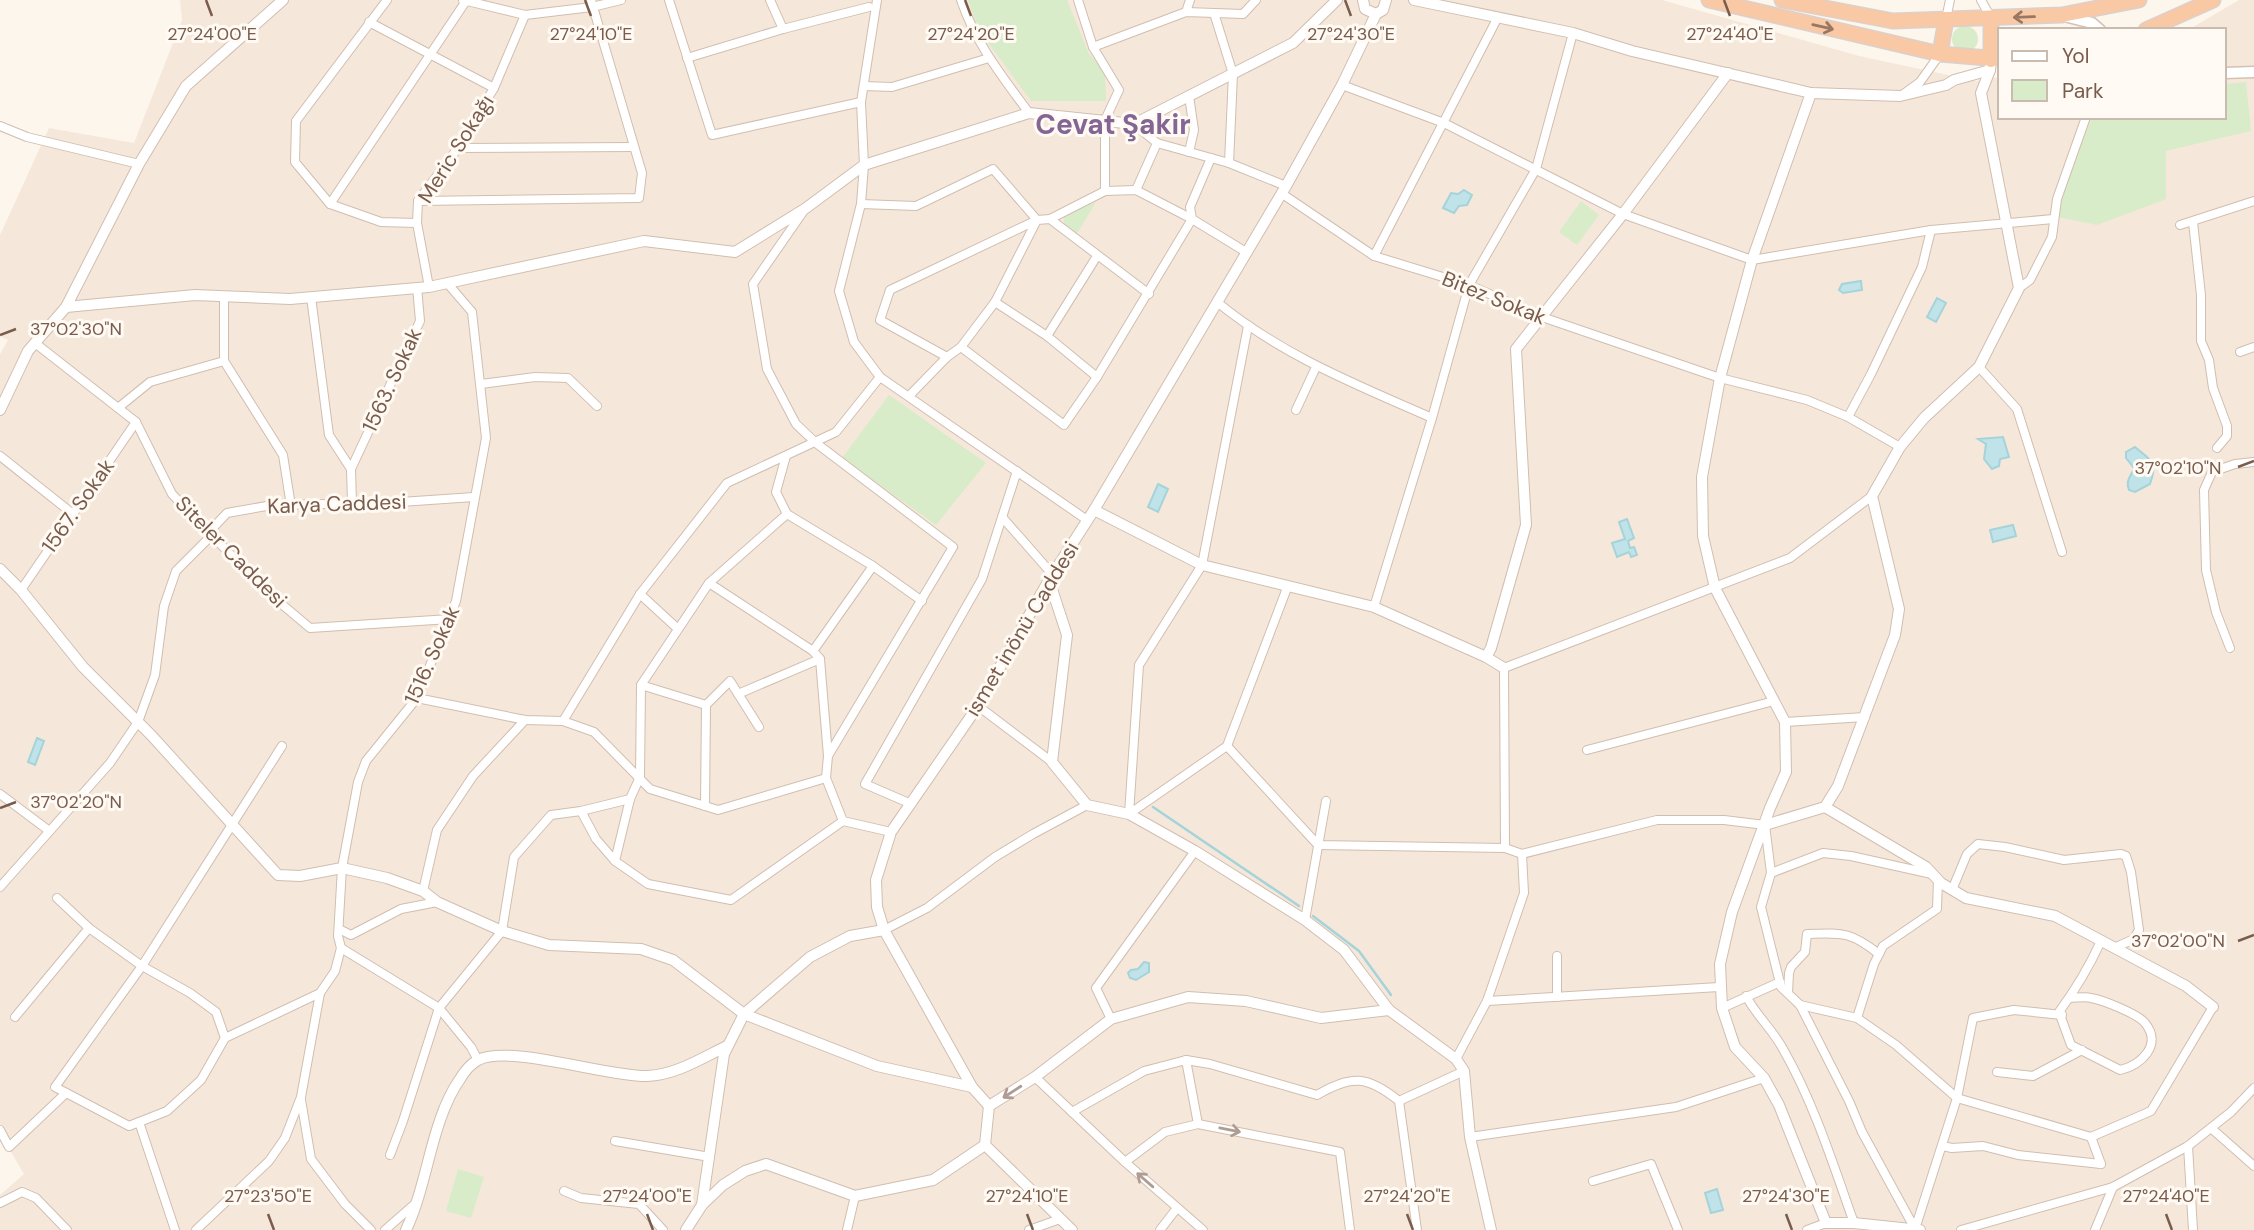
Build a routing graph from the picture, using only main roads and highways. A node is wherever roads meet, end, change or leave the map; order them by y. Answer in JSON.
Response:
{"nodes":[{"id":1,"x":1709,"y":0,"type":"edge"},
{"id":2,"x":2139,"y":0,"type":"edge"},
{"id":3,"x":2213,"y":0,"type":"edge"},
{"id":4,"x":1787,"y":1,"type":"edge"},
{"id":5,"x":2062,"y":15,"type":"junction"},
{"id":6,"x":1991,"y":18,"type":"junction"},
{"id":7,"x":1946,"y":19,"type":"junction"},
{"id":8,"x":2098,"y":28,"type":"edge"},
{"id":9,"x":2150,"y":28,"type":"edge"},
{"id":10,"x":1940,"y":54,"type":"junction"},
{"id":11,"x":1994,"y":63,"type":"edge"},
{"id":12,"x":2254,"y":72,"type":"edge"},
{"id":13,"x":2226,"y":73,"type":"edge"}],
"edges":[{"from":1,"to":10,"type":"highway","one_way":true},
{"from":2,"to":5,"type":"highway"},
{"from":3,"to":9,"type":"highway"},
{"from":4,"to":7,"type":"highway"},
{"from":5,"to":6,"type":"highway","one_way":true},
{"from":5,"to":8,"type":"main road"},
{"from":6,"to":7,"type":"highway"},
{"from":6,"to":11,"type":"highway"},
{"from":7,"to":10,"type":"highway"},
{"from":10,"to":11,"type":"highway"},
{"from":12,"to":13,"type":"main road"}]}
